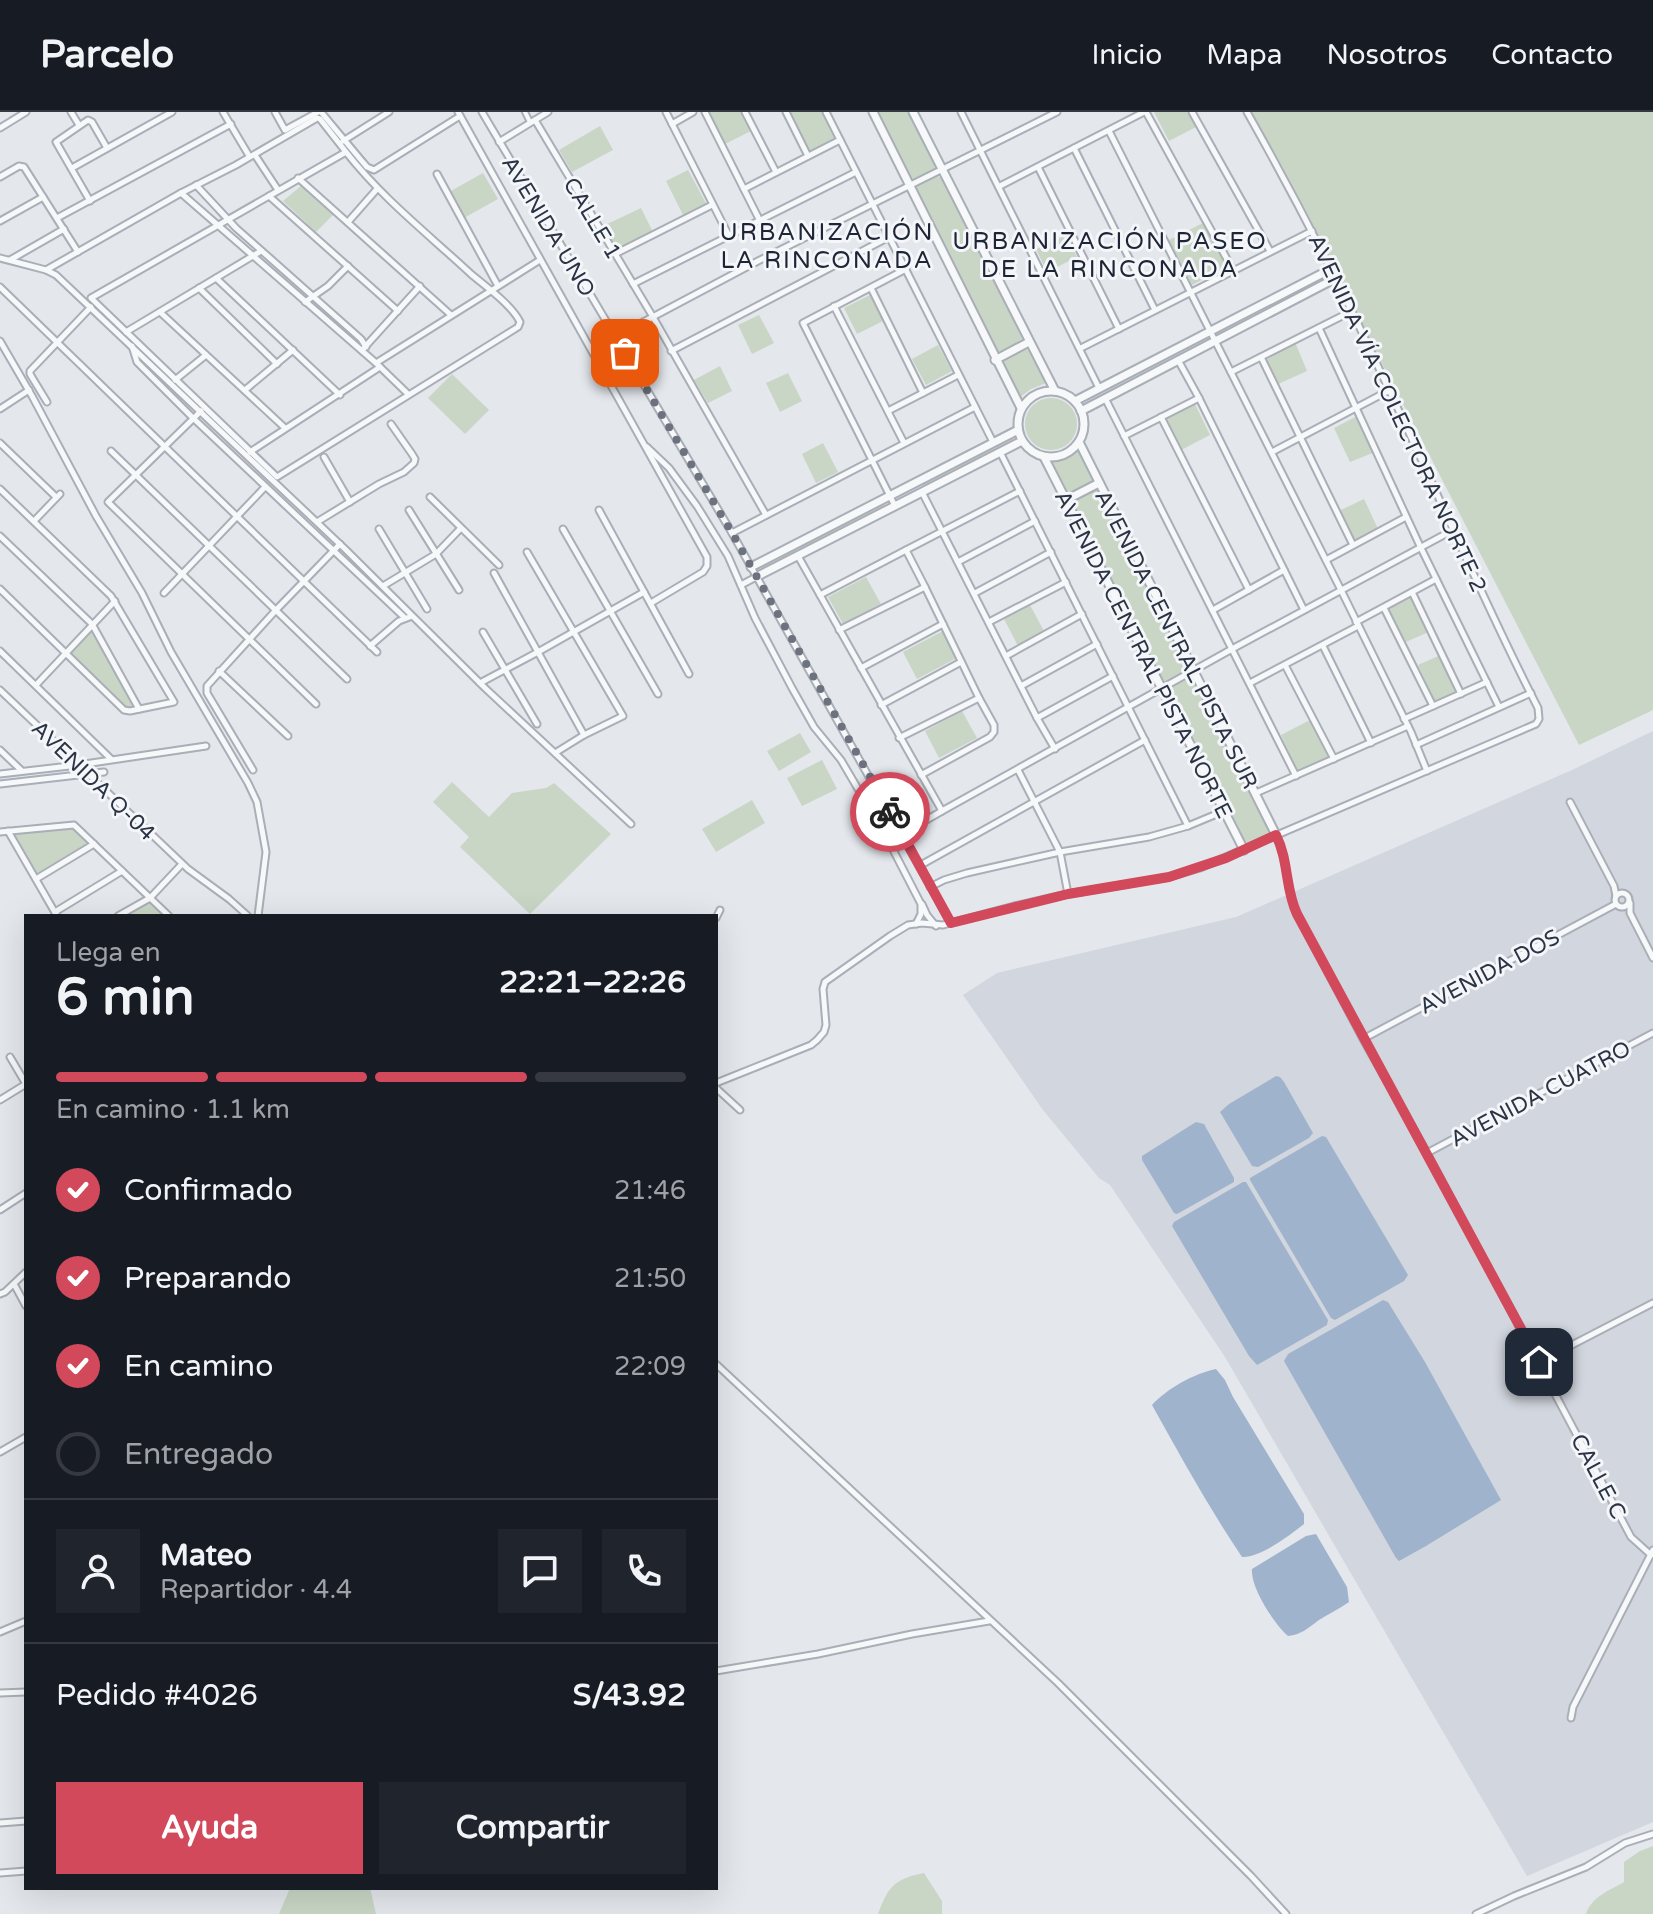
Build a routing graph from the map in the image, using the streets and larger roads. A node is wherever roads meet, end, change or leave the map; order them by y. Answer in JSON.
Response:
{"nodes":[{"id":1,"x":26,"y":112,"type":"edge"},
{"id":2,"x":71,"y":112,"type":"edge"},
{"id":3,"x":172,"y":112,"type":"edge"},
{"id":4,"x":223,"y":112,"type":"edge"},
{"id":5,"x":275,"y":112,"type":"edge"},
{"id":6,"x":320,"y":112,"type":"edge"},
{"id":7,"x":389,"y":112,"type":"edge"},
{"id":8,"x":482,"y":112,"type":"edge"},
{"id":9,"x":525,"y":112,"type":"edge"},
{"id":10,"x":548,"y":112,"type":"edge"},
{"id":11,"x":666,"y":112,"type":"edge"},
{"id":12,"x":693,"y":112,"type":"edge"},
{"id":13,"x":705,"y":112,"type":"edge"},
{"id":14,"x":745,"y":112,"type":"edge"},
{"id":15,"x":786,"y":112,"type":"edge"},
{"id":16,"x":826,"y":112,"type":"edge"},
{"id":17,"x":873,"y":112,"type":"edge"},
{"id":18,"x":913,"y":112,"type":"edge"},
{"id":19,"x":961,"y":112,"type":"edge"},
{"id":20,"x":1057,"y":112,"type":"edge"},
{"id":21,"x":1145,"y":112,"type":"edge"},
{"id":22,"x":1192,"y":112,"type":"edge"},
{"id":23,"x":1247,"y":112,"type":"edge"},
{"id":24,"x":459,"y":114,"type":"edge"},
{"id":25,"x":533,"y":121,"type":"junction"},
{"id":26,"x":231,"y":124,"type":"junction"},
{"id":27,"x":672,"y":124,"type":"junction"},
{"id":28,"x":79,"y":125,"type":"junction"},
{"id":29,"x":0,"y":128,"type":"edge"},
{"id":30,"x":1109,"y":131,"type":"junction"},
{"id":31,"x":840,"y":140,"type":"junction"},
{"id":32,"x":343,"y":141,"type":"junction"},
{"id":33,"x":499,"y":142,"type":"junction"},
{"id":34,"x":107,"y":148,"type":"junction"},
{"id":35,"x":1074,"y":148,"type":"junction"},
{"id":36,"x":981,"y":151,"type":"junction"},
{"id":37,"x":346,"y":152,"type":"junction"},
{"id":38,"x":251,"y":154,"type":"junction"},
{"id":39,"x":808,"y":156,"type":"junction"},
{"id":40,"x":358,"y":163,"type":"junction"},
{"id":41,"x":1038,"y":167,"type":"junction"},
{"id":42,"x":71,"y":169,"type":"junction"},
{"id":43,"x":943,"y":169,"type":"junction"},
{"id":44,"x":776,"y":172,"type":"junction"},
{"id":45,"x":856,"y":172,"type":"junction"},
{"id":46,"x":437,"y":174,"type":"dead end"},
{"id":47,"x":0,"y":177,"type":"edge"},
{"id":48,"x":298,"y":178,"type":"junction"},
{"id":49,"x":196,"y":185,"type":"junction"},
{"id":50,"x":910,"y":185,"type":"junction"},
{"id":51,"x":1000,"y":186,"type":"junction"},
{"id":52,"x":377,"y":189,"type":"junction"},
{"id":53,"x":744,"y":189,"type":"junction"},
{"id":54,"x":278,"y":190,"type":"junction"},
{"id":55,"x":181,"y":193,"type":"junction"},
{"id":56,"x":269,"y":196,"type":"junction"},
{"id":57,"x":43,"y":197,"type":"junction"},
{"id":58,"x":90,"y":201,"type":"junction"},
{"id":59,"x":872,"y":203,"type":"junction"},
{"id":60,"x":712,"y":205,"type":"junction"},
{"id":61,"x":57,"y":218,"type":"junction"},
{"id":62,"x":229,"y":219,"type":"junction"},
{"id":63,"x":0,"y":221,"type":"edge"},
{"id":64,"x":760,"y":221,"type":"junction"},
{"id":65,"x":348,"y":222,"type":"junction"},
{"id":66,"x":218,"y":226,"type":"junction"},
{"id":67,"x":64,"y":229,"type":"junction"},
{"id":68,"x":1312,"y":231,"type":"junction"},
{"id":69,"x":729,"y":236,"type":"junction"},
{"id":70,"x":889,"y":237,"type":"junction"},
{"id":71,"x":261,"y":251,"type":"junction"},
{"id":72,"x":1270,"y":251,"type":"junction"},
{"id":73,"x":78,"y":252,"type":"junction"},
{"id":74,"x":615,"y":254,"type":"junction"},
{"id":75,"x":253,"y":256,"type":"junction"},
{"id":76,"x":0,"y":258,"type":"edge"},
{"id":77,"x":540,"y":260,"type":"junction"},
{"id":78,"x":9,"y":261,"type":"junction"},
{"id":79,"x":348,"y":266,"type":"junction"},
{"id":80,"x":906,"y":269,"type":"junction"},
{"id":81,"x":1331,"y":269,"type":"junction"},
{"id":82,"x":46,"y":270,"type":"junction"},
{"id":83,"x":1233,"y":270,"type":"junction"},
{"id":84,"x":216,"y":278,"type":"junction"},
{"id":85,"x":1336,"y":278,"type":"junction"},
{"id":86,"x":633,"y":284,"type":"junction"},
{"id":87,"x":420,"y":286,"type":"junction"},
{"id":88,"x":498,"y":286,"type":"junction"},
{"id":89,"x":0,"y":287,"type":"edge"},
{"id":90,"x":199,"y":288,"type":"junction"},
{"id":91,"x":871,"y":288,"type":"junction"},
{"id":92,"x":490,"y":291,"type":"junction"},
{"id":93,"x":1190,"y":292,"type":"junction"},
{"id":94,"x":313,"y":297,"type":"junction"},
{"id":95,"x":305,"y":302,"type":"junction"},
{"id":96,"x":834,"y":306,"type":"junction"},
{"id":97,"x":91,"y":307,"type":"junction"},
{"id":98,"x":1155,"y":310,"type":"junction"},
{"id":99,"x":398,"y":311,"type":"junction"},
{"id":100,"x":1352,"y":311,"type":"junction"},
{"id":101,"x":160,"y":312,"type":"junction"},
{"id":102,"x":451,"y":315,"type":"junction"},
{"id":103,"x":653,"y":317,"type":"junction"},
{"id":104,"x":1319,"y":328,"type":"junction"},
{"id":105,"x":1119,"y":329,"type":"junction"},
{"id":106,"x":126,"y":332,"type":"junction"},
{"id":107,"x":581,"y":332,"type":"junction"},
{"id":108,"x":1209,"y":332,"type":"junction"},
{"id":109,"x":614,"y":334,"type":"junction"},
{"id":110,"x":596,"y":340,"type":"junction"},
{"id":111,"x":0,"y":341,"type":"edge"},
{"id":112,"x":57,"y":342,"type":"junction"},
{"id":113,"x":1029,"y":342,"type":"junction"},
{"id":114,"x":1214,"y":342,"type":"junction"},
{"id":115,"x":132,"y":345,"type":"junction"},
{"id":116,"x":1081,"y":348,"type":"junction"},
{"id":117,"x":364,"y":349,"type":"junction"},
{"id":118,"x":293,"y":350,"type":"junction"},
{"id":119,"x":671,"y":351,"type":"junction"},
{"id":120,"x":206,"y":355,"type":"junction"},
{"id":121,"x":594,"y":356,"type":"junction"},
{"id":122,"x":1261,"y":357,"type":"junction"},
{"id":123,"x":995,"y":360,"type":"junction"},
{"id":124,"x":1178,"y":360,"type":"junction"},
{"id":125,"x":277,"y":364,"type":"junction"},
{"id":126,"x":378,"y":365,"type":"junction"},
{"id":127,"x":1231,"y":372,"type":"junction"},
{"id":128,"x":959,"y":375,"type":"junction"},
{"id":129,"x":175,"y":380,"type":"junction"},
{"id":130,"x":1099,"y":388,"type":"junction"},
{"id":131,"x":29,"y":390,"type":"junction"},
{"id":132,"x":244,"y":390,"type":"junction"},
{"id":133,"x":1390,"y":390,"type":"junction"},
{"id":134,"x":1055,"y":391,"type":"junction"},
{"id":135,"x":923,"y":393,"type":"junction"},
{"id":136,"x":408,"y":394,"type":"junction"},
{"id":137,"x":340,"y":395,"type":"junction"},
{"id":138,"x":1105,"y":398,"type":"junction"},
{"id":139,"x":1199,"y":398,"type":"junction"},
{"id":140,"x":1075,"y":401,"type":"junction"},
{"id":141,"x":47,"y":402,"type":"dead end"},
{"id":142,"x":975,"y":407,"type":"junction"},
{"id":143,"x":1357,"y":407,"type":"junction"},
{"id":144,"x":1021,"y":408,"type":"junction"},
{"id":145,"x":0,"y":409,"type":"edge"},
{"id":146,"x":201,"y":411,"type":"junction"},
{"id":147,"x":888,"y":411,"type":"junction"},
{"id":148,"x":1081,"y":411,"type":"junction"},
{"id":149,"x":1161,"y":417,"type":"junction"},
{"id":150,"x":193,"y":418,"type":"junction"},
{"id":151,"x":391,"y":424,"type":"dead end"},
{"id":152,"x":285,"y":428,"type":"junction"},
{"id":153,"x":1018,"y":430,"type":"junction"},
{"id":154,"x":1124,"y":436,"type":"junction"},
{"id":155,"x":1300,"y":437,"type":"junction"},
{"id":156,"x":1022,"y":441,"type":"junction"},
{"id":157,"x":993,"y":442,"type":"junction"},
{"id":158,"x":1079,"y":442,"type":"junction"},
{"id":159,"x":0,"y":443,"type":"edge"},
{"id":160,"x":904,"y":443,"type":"junction"},
{"id":161,"x":643,"y":444,"type":"junction"},
{"id":162,"x":164,"y":446,"type":"junction"},
{"id":163,"x":111,"y":451,"type":"dead end"},
{"id":164,"x":1000,"y":452,"type":"junction"},
{"id":165,"x":1272,"y":452,"type":"junction"},
{"id":166,"x":248,"y":453,"type":"junction"},
{"id":167,"x":324,"y":457,"type":"dead end"},
{"id":168,"x":1044,"y":457,"type":"junction"},
{"id":169,"x":872,"y":460,"type":"junction"},
{"id":170,"x":135,"y":474,"type":"junction"},
{"id":171,"x":1099,"y":483,"type":"junction"},
{"id":172,"x":265,"y":487,"type":"junction"},
{"id":173,"x":0,"y":489,"type":"edge"},
{"id":174,"x":1020,"y":491,"type":"junction"},
{"id":175,"x":922,"y":492,"type":"junction"},
{"id":176,"x":890,"y":496,"type":"junction"},
{"id":177,"x":430,"y":497,"type":"dead end"},
{"id":178,"x":1066,"y":500,"type":"junction"},
{"id":179,"x":350,"y":502,"type":"junction"},
{"id":180,"x":895,"y":506,"type":"junction"},
{"id":181,"x":409,"y":510,"type":"dead end"},
{"id":182,"x":599,"y":510,"type":"dead end"},
{"id":183,"x":766,"y":515,"type":"junction"},
{"id":184,"x":237,"y":516,"type":"junction"},
{"id":185,"x":1406,"y":517,"type":"junction"},
{"id":186,"x":34,"y":521,"type":"junction"},
{"id":187,"x":1036,"y":521,"type":"junction"},
{"id":188,"x":317,"y":522,"type":"junction"},
{"id":189,"x":461,"y":528,"type":"junction"},
{"id":190,"x":379,"y":529,"type":"dead end"},
{"id":191,"x":563,"y":529,"type":"dead end"},
{"id":192,"x":1453,"y":530,"type":"junction"},
{"id":193,"x":943,"y":531,"type":"junction"},
{"id":194,"x":732,"y":533,"type":"junction"},
{"id":195,"x":0,"y":536,"type":"edge"},
{"id":196,"x":340,"y":544,"type":"junction"},
{"id":197,"x":1353,"y":545,"type":"junction"},
{"id":198,"x":209,"y":546,"type":"junction"},
{"id":199,"x":1420,"y":546,"type":"junction"},
{"id":200,"x":906,"y":550,"type":"junction"},
{"id":201,"x":333,"y":551,"type":"junction"},
{"id":202,"x":527,"y":552,"type":"dead end"},
{"id":203,"x":1051,"y":552,"type":"junction"},
{"id":204,"x":436,"y":554,"type":"junction"},
{"id":205,"x":798,"y":556,"type":"junction"},
{"id":206,"x":1326,"y":560,"type":"junction"},
{"id":207,"x":958,"y":562,"type":"junction"},
{"id":208,"x":499,"y":565,"type":"dead end"},
{"id":209,"x":751,"y":567,"type":"junction"},
{"id":210,"x":1284,"y":570,"type":"junction"},
{"id":211,"x":405,"y":572,"type":"junction"},
{"id":212,"x":494,"y":573,"type":"dead end"},
{"id":213,"x":182,"y":574,"type":"junction"},
{"id":214,"x":756,"y":577,"type":"junction"},
{"id":215,"x":1436,"y":579,"type":"junction"},
{"id":216,"x":303,"y":581,"type":"junction"},
{"id":217,"x":1066,"y":582,"type":"junction"},
{"id":218,"x":741,"y":585,"type":"junction"},
{"id":219,"x":383,"y":586,"type":"junction"},
{"id":220,"x":925,"y":587,"type":"junction"},
{"id":221,"x":0,"y":589,"type":"edge"},
{"id":222,"x":459,"y":590,"type":"dead end"},
{"id":223,"x":1249,"y":590,"type":"junction"},
{"id":224,"x":1341,"y":590,"type":"junction"},
{"id":225,"x":644,"y":592,"type":"junction"},
{"id":226,"x":1412,"y":592,"type":"junction"},
{"id":227,"x":164,"y":593,"type":"dead end"},
{"id":228,"x":975,"y":593,"type":"junction"},
{"id":229,"x":820,"y":595,"type":"junction"},
{"id":230,"x":115,"y":601,"type":"junction"},
{"id":231,"x":651,"y":603,"type":"junction"},
{"id":232,"x":1384,"y":608,"type":"junction"},
{"id":233,"x":427,"y":609,"type":"dead end"},
{"id":234,"x":276,"y":610,"type":"junction"},
{"id":235,"x":1213,"y":610,"type":"junction"},
{"id":236,"x":1304,"y":610,"type":"junction"},
{"id":237,"x":609,"y":612,"type":"junction"},
{"id":238,"x":1082,"y":614,"type":"junction"},
{"id":239,"x":412,"y":616,"type":"junction"},
{"id":240,"x":405,"y":618,"type":"junction"},
{"id":241,"x":989,"y":622,"type":"junction"},
{"id":242,"x":92,"y":624,"type":"junction"},
{"id":243,"x":943,"y":624,"type":"junction"},
{"id":244,"x":1357,"y":624,"type":"junction"},
{"id":245,"x":839,"y":630,"type":"junction"},
{"id":246,"x":483,"y":632,"type":"dead end"},
{"id":247,"x":574,"y":632,"type":"junction"},
{"id":248,"x":249,"y":639,"type":"junction"},
{"id":249,"x":1097,"y":644,"type":"junction"},
{"id":250,"x":370,"y":646,"type":"junction"},
{"id":251,"x":1323,"y":646,"type":"junction"},
{"id":252,"x":1232,"y":649,"type":"junction"},
{"id":253,"x":0,"y":651,"type":"edge"},
{"id":254,"x":377,"y":652,"type":"dead end"},
{"id":255,"x":538,"y":652,"type":"junction"},
{"id":256,"x":66,"y":653,"type":"junction"},
{"id":257,"x":1006,"y":657,"type":"junction"},
{"id":258,"x":961,"y":662,"type":"junction"},
{"id":259,"x":1285,"y":665,"type":"junction"},
{"id":260,"x":861,"y":668,"type":"junction"},
{"id":261,"x":505,"y":670,"type":"junction"},
{"id":262,"x":219,"y":671,"type":"junction"},
{"id":263,"x":1194,"y":671,"type":"junction"},
{"id":264,"x":689,"y":674,"type":"dead end"},
{"id":265,"x":1113,"y":676,"type":"junction"},
{"id":266,"x":347,"y":679,"type":"dead end"},
{"id":267,"x":1487,"y":682,"type":"junction"},
{"id":268,"x":480,"y":683,"type":"junction"},
{"id":269,"x":1250,"y":683,"type":"junction"},
{"id":270,"x":36,"y":685,"type":"junction"},
{"id":271,"x":1021,"y":686,"type":"junction"},
{"id":272,"x":1162,"y":689,"type":"junction"},
{"id":273,"x":0,"y":690,"type":"edge"},
{"id":274,"x":1531,"y":693,"type":"junction"},
{"id":275,"x":658,"y":694,"type":"dead end"},
{"id":276,"x":1461,"y":694,"type":"junction"},
{"id":277,"x":979,"y":698,"type":"junction"},
{"id":278,"x":316,"y":704,"type":"dead end"},
{"id":279,"x":881,"y":705,"type":"junction"},
{"id":280,"x":1433,"y":706,"type":"junction"},
{"id":281,"x":1499,"y":707,"type":"junction"},
{"id":282,"x":1129,"y":708,"type":"junction"},
{"id":283,"x":139,"y":709,"type":"junction"},
{"id":284,"x":1037,"y":718,"type":"junction"},
{"id":285,"x":1403,"y":719,"type":"junction"},
{"id":286,"x":537,"y":724,"type":"dead end"},
{"id":287,"x":1408,"y":726,"type":"junction"},
{"id":288,"x":584,"y":735,"type":"junction"},
{"id":289,"x":288,"y":736,"type":"dead end"},
{"id":290,"x":899,"y":738,"type":"junction"},
{"id":291,"x":1145,"y":740,"type":"junction"},
{"id":292,"x":1371,"y":743,"type":"junction"},
{"id":293,"x":1416,"y":745,"type":"junction"},
{"id":294,"x":206,"y":746,"type":"dead end"},
{"id":295,"x":1055,"y":749,"type":"junction"},
{"id":296,"x":0,"y":750,"type":"edge"},
{"id":297,"x":555,"y":753,"type":"junction"},
{"id":298,"x":1334,"y":759,"type":"junction"},
{"id":299,"x":112,"y":760,"type":"junction"},
{"id":300,"x":78,"y":765,"type":"junction"},
{"id":301,"x":253,"y":770,"type":"dead end"},
{"id":302,"x":1018,"y":770,"type":"junction"},
{"id":303,"x":1427,"y":771,"type":"junction"},
{"id":304,"x":23,"y":772,"type":"junction"},
{"id":305,"x":104,"y":772,"type":"dead end"},
{"id":306,"x":0,"y":774,"type":"edge"},
{"id":307,"x":87,"y":774,"type":"junction"},
{"id":308,"x":921,"y":775,"type":"junction"},
{"id":309,"x":1296,"y":776,"type":"junction"},
{"id":310,"x":0,"y":784,"type":"edge"},
{"id":311,"x":1256,"y":793,"type":"junction"},
{"id":312,"x":1035,"y":801,"type":"junction"},
{"id":313,"x":1570,"y":802,"type":"dead end"},
{"id":314,"x":942,"y":811,"type":"junction"},
{"id":315,"x":1224,"y":811,"type":"junction"},
{"id":316,"x":631,"y":824,"type":"dead end"},
{"id":317,"x":1188,"y":826,"type":"junction"},
{"id":318,"x":8,"y":831,"type":"junction"},
{"id":319,"x":0,"y":832,"type":"edge"},
{"id":320,"x":902,"y":834,"type":"junction"},
{"id":321,"x":1276,"y":835,"type":"junction"},
{"id":322,"x":872,"y":838,"type":"dead end"},
{"id":323,"x":886,"y":838,"type":"junction"},
{"id":324,"x":94,"y":844,"type":"junction"},
{"id":325,"x":1244,"y":850,"type":"junction"},
{"id":326,"x":1060,"y":852,"type":"junction"},
{"id":327,"x":182,"y":863,"type":"junction"},
{"id":328,"x":919,"y":866,"type":"junction"},
{"id":329,"x":122,"y":871,"type":"junction"},
{"id":330,"x":36,"y":879,"type":"junction"},
{"id":331,"x":930,"y":887,"type":"junction"},
{"id":332,"x":1068,"y":894,"type":"junction"},
{"id":333,"x":1619,"y":895,"type":"junction"},
{"id":334,"x":150,"y":898,"type":"junction"},
{"id":335,"x":1630,"y":903,"type":"junction"},
{"id":336,"x":921,"y":904,"type":"junction"},
{"id":337,"x":1619,"y":906,"type":"junction"},
{"id":338,"x":720,"y":910,"type":"dead end"},
{"id":339,"x":1630,"y":913,"type":"junction"},
{"id":340,"x":56,"y":914,"type":"edge"},
{"id":341,"x":122,"y":914,"type":"edge"},
{"id":342,"x":167,"y":914,"type":"edge"},
{"id":343,"x":246,"y":914,"type":"edge"},
{"id":344,"x":258,"y":914,"type":"edge"},
{"id":345,"x":718,"y":914,"type":"edge"},
{"id":346,"x":951,"y":923,"type":"junction"},
{"id":347,"x":916,"y":924,"type":"junction"},
{"id":348,"x":936,"y":926,"type":"junction"},
{"id":349,"x":1653,"y":958,"type":"edge"},
{"id":350,"x":1653,"y":1033,"type":"edge"},
{"id":351,"x":1363,"y":1039,"type":"junction"},
{"id":352,"x":10,"y":1057,"type":"dead end"},
{"id":353,"x":24,"y":1081,"type":"edge"},
{"id":354,"x":24,"y":1085,"type":"edge"},
{"id":355,"x":718,"y":1085,"type":"edge"},
{"id":356,"x":718,"y":1088,"type":"edge"},
{"id":357,"x":0,"y":1100,"type":"edge"},
{"id":358,"x":740,"y":1110,"type":"dead end"},
{"id":359,"x":1427,"y":1153,"type":"junction"},
{"id":360,"x":24,"y":1194,"type":"edge"},
{"id":361,"x":0,"y":1210,"type":"edge"},
{"id":362,"x":24,"y":1274,"type":"edge"},
{"id":363,"x":14,"y":1284,"type":"junction"},
{"id":364,"x":0,"y":1294,"type":"edge"},
{"id":365,"x":24,"y":1302,"type":"edge"},
{"id":366,"x":1653,"y":1303,"type":"edge"},
{"id":367,"x":1539,"y":1362,"type":"junction"},
{"id":368,"x":718,"y":1366,"type":"edge"},
{"id":369,"x":24,"y":1438,"type":"edge"},
{"id":370,"x":0,"y":1452,"type":"edge"},
{"id":371,"x":1652,"y":1553,"type":"edge"},
{"id":372,"x":990,"y":1621,"type":"junction"},
{"id":373,"x":24,"y":1622,"type":"edge"},
{"id":374,"x":0,"y":1632,"type":"edge"},
{"id":375,"x":718,"y":1671,"type":"edge"},
{"id":376,"x":24,"y":1692,"type":"edge"},
{"id":377,"x":0,"y":1693,"type":"edge"},
{"id":378,"x":1571,"y":1718,"type":"dead end"},
{"id":379,"x":24,"y":1821,"type":"edge"},
{"id":380,"x":0,"y":1823,"type":"edge"},
{"id":381,"x":1653,"y":1834,"type":"edge"},
{"id":382,"x":24,"y":1871,"type":"edge"},
{"id":383,"x":0,"y":1873,"type":"edge"},
{"id":384,"x":1286,"y":1914,"type":"edge"},
{"id":385,"x":1476,"y":1914,"type":"edge"}],
"edges":[{"from":1,"to":29,"type":"street"},
{"from":2,"to":28,"type":"street"},
{"from":3,"to":34,"type":"street"},
{"from":4,"to":26,"type":"street"},
{"from":5,"to":6,"type":"street"},
{"from":6,"to":32,"type":"street"},
{"from":7,"to":32,"type":"street"},
{"from":8,"to":33,"type":"street","name":"AVENIDA UNO"},
{"from":9,"to":25,"type":"street"},
{"from":10,"to":25,"type":"street"},
{"from":11,"to":27,"type":"street"},
{"from":12,"to":27,"type":"street"},
{"from":13,"to":53,"type":"street"},
{"from":14,"to":44,"type":"street"},
{"from":15,"to":39,"type":"street"},
{"from":16,"to":31,"type":"street"},
{"from":17,"to":50,"type":"street"},
{"from":18,"to":43,"type":"street"},
{"from":19,"to":36,"type":"street"},
{"from":20,"to":36,"type":"street"},
{"from":21,"to":30,"type":"street"},
{"from":21,"to":83,"type":"street"},
{"from":22,"to":72,"type":"street"},
{"from":23,"to":68,"type":"street","name":"AVENIDA VÍA COLECTORA NORTE 2"},
{"from":24,"to":40,"type":"street"},
{"from":24,"to":77,"type":"street","name":"AVENIDA UNO"},
{"from":25,"to":33,"type":"street"},
{"from":25,"to":74,"type":"street","name":"CALLE 1"},
{"from":26,"to":38,"type":"street"},
{"from":26,"to":58,"type":"street"},
{"from":27,"to":60,"type":"street"},
{"from":28,"to":34,"type":"street"},
{"from":28,"to":42,"type":"street"},
{"from":30,"to":35,"type":"street"},
{"from":30,"to":93,"type":"street"},
{"from":31,"to":39,"type":"street"},
{"from":31,"to":45,"type":"street"},
{"from":32,"to":40,"type":"street"},
{"from":33,"to":109,"type":"street","name":"AVENIDA UNO"},
{"from":34,"to":42,"type":"street"},
{"from":35,"to":41,"type":"street"},
{"from":35,"to":98,"type":"street"},
{"from":36,"to":43,"type":"street"},
{"from":36,"to":51,"type":"street"},
{"from":37,"to":38,"type":"street"},
{"from":37,"to":40,"type":"street"},
{"from":37,"to":48,"type":"street"},
{"from":38,"to":49,"type":"street"},
{"from":38,"to":54,"type":"street"},
{"from":39,"to":44,"type":"street"},
{"from":40,"to":52,"type":"street"},
{"from":41,"to":51,"type":"street"},
{"from":41,"to":105,"type":"street"},
{"from":42,"to":58,"type":"street"},
{"from":43,"to":50,"type":"street"},
{"from":43,"to":113,"type":"street"},
{"from":44,"to":53,"type":"street"},
{"from":45,"to":59,"type":"street"},
{"from":45,"to":64,"type":"street"},
{"from":46,"to":88,"type":"street"},
{"from":47,"to":57,"type":"street"},
{"from":48,"to":54,"type":"street"},
{"from":48,"to":65,"type":"street"},
{"from":49,"to":55,"type":"street"},
{"from":49,"to":62,"type":"street"},
{"from":50,"to":59,"type":"street"},
{"from":50,"to":123,"type":"street"},
{"from":51,"to":116,"type":"street"},
{"from":52,"to":65,"type":"street"},
{"from":52,"to":92,"type":"street"},
{"from":53,"to":64,"type":"street"},
{"from":54,"to":56,"type":"street"},
{"from":55,"to":66,"type":"street"},
{"from":55,"to":73,"type":"street"},
{"from":56,"to":62,"type":"street"},
{"from":56,"to":79,"type":"street"},
{"from":57,"to":61,"type":"street"},
{"from":57,"to":63,"type":"street"},
{"from":58,"to":61,"type":"street"},
{"from":59,"to":70,"type":"street"},
{"from":59,"to":103,"type":"street"},
{"from":60,"to":69,"type":"street"},
{"from":60,"to":74,"type":"street"},
{"from":61,"to":67,"type":"street"},
{"from":62,"to":66,"type":"street"},
{"from":62,"to":71,"type":"street"},
{"from":64,"to":69,"type":"street"},
{"from":65,"to":87,"type":"street"},
{"from":66,"to":75,"type":"street"},
{"from":66,"to":106,"type":"street"},
{"from":67,"to":73,"type":"street"},
{"from":67,"to":78,"type":"street"},
{"from":68,"to":72,"type":"street"},
{"from":68,"to":81,"type":"street","name":"AVENIDA VÍA COLECTORA NORTE 2"},
{"from":69,"to":86,"type":"street"},
{"from":70,"to":80,"type":"street"},
{"from":70,"to":119,"type":"street"},
{"from":71,"to":75,"type":"street"},
{"from":71,"to":94,"type":"street"},
{"from":72,"to":83,"type":"street"},
{"from":73,"to":82,"type":"street"},
{"from":74,"to":86,"type":"street","name":"CALLE 1"},
{"from":75,"to":84,"type":"street"},
{"from":75,"to":95,"type":"street"},
{"from":76,"to":78,"type":"street"},
{"from":77,"to":88,"type":"street"},
{"from":77,"to":107,"type":"street","name":"AVENIDA UNO"},
{"from":78,"to":82,"type":"street"},
{"from":79,"to":94,"type":"street"},
{"from":79,"to":99,"type":"street"},
{"from":80,"to":91,"type":"street"},
{"from":80,"to":128,"type":"street"},
{"from":81,"to":85,"type":"street","name":"AVENIDA VÍA COLECTORA NORTE 2"},
{"from":81,"to":108,"type":"street"},
{"from":82,"to":97,"type":"street"},
{"from":83,"to":93,"type":"street"},
{"from":84,"to":90,"type":"street"},
{"from":84,"to":118,"type":"street"},
{"from":85,"to":100,"type":"street","name":"AVENIDA VÍA COLECTORA NORTE 2"},
{"from":85,"to":114,"type":"street"},
{"from":86,"to":103,"type":"street","name":"CALLE 1"},
{"from":87,"to":99,"type":"street"},
{"from":87,"to":102,"type":"street"},
{"from":88,"to":92,"type":"street"},
{"from":89,"to":112,"type":"street"},
{"from":90,"to":101,"type":"street"},
{"from":90,"to":125,"type":"street"},
{"from":91,"to":96,"type":"street"},
{"from":91,"to":135,"type":"street"},
{"from":92,"to":102,"type":"street"},
{"from":92,"to":136,"type":"street"},
{"from":93,"to":98,"type":"street"},
{"from":93,"to":108,"type":"street"},
{"from":94,"to":95,"type":"street"},
{"from":94,"to":117,"type":"street"},
{"from":95,"to":117,"type":"street"},
{"from":96,"to":147,"type":"street"},
{"from":96,"to":169,"type":"street"},
{"from":97,"to":112,"type":"street"},
{"from":97,"to":115,"type":"street"},
{"from":98,"to":105,"type":"street"},
{"from":99,"to":117,"type":"street"},
{"from":100,"to":104,"type":"street"},
{"from":100,"to":133,"type":"street","name":"AVENIDA VÍA COLECTORA NORTE 2"},
{"from":101,"to":106,"type":"street"},
{"from":101,"to":120,"type":"street"},
{"from":102,"to":126,"type":"street"},
{"from":103,"to":109,"type":"street"},
{"from":103,"to":119,"type":"street","name":"CALLE 1"},
{"from":104,"to":122,"type":"street"},
{"from":104,"to":143,"type":"street"},
{"from":105,"to":116,"type":"street"},
{"from":106,"to":129,"type":"street"},
{"from":107,"to":110,"type":"street"},
{"from":107,"to":121,"type":"street","name":"AVENIDA UNO"},
{"from":108,"to":114,"type":"street"},
{"from":108,"to":130,"type":"street"},
{"from":109,"to":110,"type":"street"},
{"from":109,"to":194,"type":"street","name":"AVENIDA UNO"},
{"from":110,"to":121,"type":"street"},
{"from":111,"to":131,"type":"street"},
{"from":112,"to":141,"type":"street"},
{"from":112,"to":162,"type":"street"},
{"from":113,"to":123,"type":"street"},
{"from":113,"to":134,"type":"street"},
{"from":114,"to":124,"type":"street"},
{"from":114,"to":127,"type":"street"},
{"from":115,"to":146,"type":"street"},
{"from":115,"to":150,"type":"street"},
{"from":116,"to":130,"type":"street"},
{"from":117,"to":126,"type":"street"},
{"from":118,"to":125,"type":"street"},
{"from":118,"to":137,"type":"street"},
{"from":119,"to":183,"type":"street","name":"CALLE 1"},
{"from":120,"to":129,"type":"street"},
{"from":120,"to":132,"type":"street"},
{"from":121,"to":161,"type":"street","name":"AVENIDA UNO"},
{"from":122,"to":127,"type":"street"},
{"from":122,"to":155,"type":"street"},
{"from":123,"to":144,"type":"street"},
{"from":124,"to":138,"type":"street"},
{"from":124,"to":139,"type":"street"},
{"from":125,"to":132,"type":"street"},
{"from":126,"to":136,"type":"street"},
{"from":126,"to":137,"type":"street"},
{"from":127,"to":165,"type":"street"},
{"from":128,"to":135,"type":"street"},
{"from":128,"to":142,"type":"street"},
{"from":129,"to":166,"type":"street"},
{"from":130,"to":140,"type":"street"},
{"from":131,"to":145,"type":"street"},
{"from":131,"to":344,"type":"street"},
{"from":132,"to":152,"type":"street"},
{"from":133,"to":143,"type":"street"},
{"from":133,"to":192,"type":"street","name":"AVENIDA VÍA COLECTORA NORTE 2"},
{"from":134,"to":140,"type":"street"},
{"from":134,"to":144,"type":"street"},
{"from":135,"to":147,"type":"street"},
{"from":136,"to":166,"type":"street"},
{"from":137,"to":152,"type":"street"},
{"from":138,"to":148,"type":"street"},
{"from":138,"to":154,"type":"street"},
{"from":139,"to":149,"type":"street"},
{"from":139,"to":210,"type":"street"},
{"from":140,"to":148,"type":"street"},
{"from":142,"to":157,"type":"street"},
{"from":142,"to":160,"type":"street"},
{"from":143,"to":155,"type":"street"},
{"from":143,"to":185,"type":"street"},
{"from":144,"to":153,"type":"street"},
{"from":146,"to":150,"type":"street"},
{"from":146,"to":166,"type":"street"},
{"from":147,"to":160,"type":"street"},
{"from":148,"to":158,"type":"street"},
{"from":149,"to":154,"type":"street"},
{"from":149,"to":223,"type":"street"},
{"from":150,"to":162,"type":"street"},
{"from":150,"to":172,"type":"street"},
{"from":151,"to":179,"type":"street"},
{"from":152,"to":166,"type":"street"},
{"from":153,"to":156,"type":"street"},
{"from":153,"to":157,"type":"street"},
{"from":154,"to":235,"type":"street"},
{"from":155,"to":165,"type":"street"},
{"from":155,"to":197,"type":"street"},
{"from":156,"to":164,"type":"street"},
{"from":156,"to":168,"type":"street"},
{"from":157,"to":176,"type":"street"},
{"from":158,"to":168,"type":"street"},
{"from":158,"to":171,"type":"street","name":"AVENIDA CENTRAL PISTA SUR"},
{"from":159,"to":186,"type":"street"},
{"from":160,"to":169,"type":"street"},
{"from":161,"to":218,"type":"street"},
{"from":161,"to":231,"type":"street","name":"AVENIDA UNO"},
{"from":162,"to":170,"type":"street"},
{"from":162,"to":184,"type":"street"},
{"from":163,"to":170,"type":"street"},
{"from":164,"to":174,"type":"street"},
{"from":164,"to":175,"type":"street"},
{"from":165,"to":206,"type":"street"},
{"from":166,"to":188,"type":"street"},
{"from":167,"to":179,"type":"street"},
{"from":168,"to":178,"type":"street","name":"AVENIDA CENTRAL PISTA NORTE"},
{"from":169,"to":176,"type":"street"},
{"from":169,"to":183,"type":"street"},
{"from":170,"to":198,"type":"street"},
{"from":170,"to":213,"type":"street"},
{"from":171,"to":178,"type":"street"},
{"from":171,"to":263,"type":"street","name":"AVENIDA CENTRAL PISTA SUR"},
{"from":172,"to":184,"type":"street"},
{"from":172,"to":201,"type":"street"},
{"from":173,"to":186,"type":"street"},
{"from":174,"to":187,"type":"street"},
{"from":174,"to":193,"type":"street"},
{"from":175,"to":180,"type":"street"},
{"from":175,"to":193,"type":"street"},
{"from":176,"to":180,"type":"street"},
{"from":176,"to":209,"type":"street"},
{"from":177,"to":189,"type":"street"},
{"from":178,"to":272,"type":"street","name":"AVENIDA CENTRAL PISTA NORTE"},
{"from":179,"to":188,"type":"street"},
{"from":180,"to":205,"type":"street"},
{"from":181,"to":204,"type":"street"},
{"from":182,"to":225,"type":"street"},
{"from":183,"to":194,"type":"street"},
{"from":184,"to":198,"type":"street"},
{"from":184,"to":216,"type":"street"},
{"from":185,"to":197,"type":"street"},
{"from":185,"to":199,"type":"street"},
{"from":186,"to":230,"type":"street"},
{"from":187,"to":203,"type":"street"},
{"from":187,"to":207,"type":"street"},
{"from":188,"to":196,"type":"street"},
{"from":189,"to":204,"type":"street"},
{"from":189,"to":208,"type":"street"},
{"from":190,"to":211,"type":"street"},
{"from":191,"to":237,"type":"street"},
{"from":192,"to":199,"type":"street"},
{"from":192,"to":274,"type":"street","name":"AVENIDA VÍA COLECTORA NORTE 2"},
{"from":193,"to":200,"type":"street"},
{"from":193,"to":207,"type":"street"},
{"from":194,"to":209,"type":"street","name":"AVENIDA UNO"},
{"from":195,"to":242,"type":"street"},
{"from":196,"to":201,"type":"street"},
{"from":196,"to":219,"type":"street"},
{"from":197,"to":206,"type":"street"},
{"from":198,"to":213,"type":"street"},
{"from":198,"to":234,"type":"street"},
{"from":199,"to":215,"type":"street"},
{"from":199,"to":224,"type":"street"},
{"from":200,"to":220,"type":"street"},
{"from":200,"to":229,"type":"street"},
{"from":201,"to":216,"type":"street"},
{"from":201,"to":240,"type":"street"},
{"from":202,"to":247,"type":"street"},
{"from":203,"to":217,"type":"street"},
{"from":203,"to":228,"type":"street"},
{"from":204,"to":211,"type":"street"},
{"from":204,"to":222,"type":"street"},
{"from":205,"to":214,"type":"street"},
{"from":205,"to":229,"type":"street"},
{"from":206,"to":224,"type":"street"},
{"from":207,"to":228,"type":"street"},
{"from":209,"to":214,"type":"street","name":"AVENIDA UNO"},
{"from":210,"to":223,"type":"street"},
{"from":210,"to":236,"type":"street"},
{"from":211,"to":219,"type":"street"},
{"from":211,"to":233,"type":"street"},
{"from":212,"to":255,"type":"street"},
{"from":213,"to":227,"type":"street"},
{"from":213,"to":248,"type":"street"},
{"from":214,"to":218,"type":"street"},
{"from":214,"to":320,"type":"street","name":"AVENIDA UNO"},
{"from":215,"to":226,"type":"street"},
{"from":215,"to":267,"type":"street"},
{"from":216,"to":234,"type":"street"},
{"from":216,"to":250,"type":"street"},
{"from":217,"to":238,"type":"street"},
{"from":217,"to":241,"type":"street"},
{"from":218,"to":323,"type":"street"},
{"from":219,"to":239,"type":"street"},
{"from":220,"to":243,"type":"street"},
{"from":220,"to":245,"type":"street"},
{"from":221,"to":256,"type":"street"},
{"from":223,"to":235,"type":"street"},
{"from":224,"to":236,"type":"street"},
{"from":224,"to":244,"type":"street"},
{"from":225,"to":231,"type":"street"},
{"from":225,"to":237,"type":"street"},
{"from":226,"to":232,"type":"street"},
{"from":226,"to":276,"type":"street"},
{"from":228,"to":241,"type":"street"},
{"from":229,"to":245,"type":"street"},
{"from":230,"to":242,"type":"street"},
{"from":230,"to":283,"type":"street"},
{"from":231,"to":264,"type":"street"},
{"from":232,"to":244,"type":"street"},
{"from":232,"to":280,"type":"street"},
{"from":234,"to":248,"type":"street"},
{"from":234,"to":266,"type":"street"},
{"from":235,"to":252,"type":"street"},
{"from":236,"to":252,"type":"street"},
{"from":237,"to":247,"type":"street"},
{"from":237,"to":275,"type":"street"},
{"from":238,"to":249,"type":"street"},
{"from":238,"to":257,"type":"street"},
{"from":239,"to":240,"type":"street"},
{"from":239,"to":268,"type":"street"},
{"from":240,"to":250,"type":"street"},
{"from":241,"to":257,"type":"street"},
{"from":242,"to":256,"type":"street"},
{"from":242,"to":283,"type":"street"},
{"from":243,"to":258,"type":"street"},
{"from":243,"to":260,"type":"street"},
{"from":244,"to":251,"type":"street"},
{"from":244,"to":285,"type":"street"},
{"from":245,"to":260,"type":"street"},
{"from":246,"to":261,"type":"street"},
{"from":247,"to":255,"type":"street"},
{"from":247,"to":288,"type":"street"},
{"from":248,"to":262,"type":"street"},
{"from":248,"to":278,"type":"street"},
{"from":249,"to":265,"type":"street"},
{"from":249,"to":271,"type":"street"},
{"from":250,"to":254,"type":"street"},
{"from":251,"to":259,"type":"street"},
{"from":251,"to":292,"type":"street"},
{"from":252,"to":263,"type":"street"},
{"from":252,"to":269,"type":"street"},
{"from":253,"to":270,"type":"street","name":"AVENIDA Q-04"},
{"from":255,"to":261,"type":"street"},
{"from":255,"to":288,"type":"street"},
{"from":256,"to":270,"type":"street"},
{"from":256,"to":283,"type":"street"},
{"from":257,"to":271,"type":"street"},
{"from":258,"to":277,"type":"street"},
{"from":258,"to":279,"type":"street"},
{"from":259,"to":269,"type":"street"},
{"from":259,"to":298,"type":"street"},
{"from":260,"to":279,"type":"street"},
{"from":261,"to":268,"type":"street"},
{"from":261,"to":286,"type":"street"},
{"from":262,"to":289,"type":"street"},
{"from":262,"to":301,"type":"street"},
{"from":263,"to":272,"type":"street"},
{"from":263,"to":311,"type":"street","name":"AVENIDA CENTRAL PISTA SUR"},
{"from":265,"to":282,"type":"street"},
{"from":265,"to":284,"type":"street"},
{"from":267,"to":276,"type":"street"},
{"from":267,"to":281,"type":"street"},
{"from":268,"to":297,"type":"street"},
{"from":269,"to":309,"type":"street"},
{"from":270,"to":299,"type":"street","name":"AVENIDA Q-04"},
{"from":271,"to":284,"type":"street"},
{"from":272,"to":282,"type":"street"},
{"from":272,"to":315,"type":"street","name":"AVENIDA CENTRAL PISTA NORTE"},
{"from":273,"to":300,"type":"street","name":"AVENIDA Q-04"},
{"from":274,"to":281,"type":"street"},
{"from":274,"to":303,"type":"street","name":"AVENIDA VÍA COLECTORA NORTE 2"},
{"from":276,"to":280,"type":"street"},
{"from":277,"to":290,"type":"street"},
{"from":277,"to":308,"type":"street"},
{"from":279,"to":290,"type":"street"},
{"from":280,"to":285,"type":"street"},
{"from":281,"to":293,"type":"street"},
{"from":282,"to":291,"type":"street"},
{"from":282,"to":295,"type":"street"},
{"from":284,"to":295,"type":"street"},
{"from":285,"to":287,"type":"street"},
{"from":287,"to":292,"type":"street"},
{"from":287,"to":293,"type":"street"},
{"from":288,"to":297,"type":"street"},
{"from":290,"to":308,"type":"street"},
{"from":291,"to":312,"type":"street"},
{"from":291,"to":317,"type":"street"},
{"from":292,"to":298,"type":"street"},
{"from":293,"to":303,"type":"street"},
{"from":294,"to":299,"type":"street"},
{"from":295,"to":302,"type":"street"},
{"from":296,"to":304,"type":"street"},
{"from":297,"to":316,"type":"street"},
{"from":298,"to":309,"type":"street"},
{"from":299,"to":300,"type":"street"},
{"from":300,"to":304,"type":"street"},
{"from":300,"to":307,"type":"street","name":"AVENIDA Q-04"},
{"from":302,"to":312,"type":"street"},
{"from":302,"to":314,"type":"street"},
{"from":303,"to":321,"type":"street"},
{"from":304,"to":306,"type":"street"},
{"from":305,"to":307,"type":"street"},
{"from":307,"to":310,"type":"street"},
{"from":307,"to":327,"type":"street","name":"AVENIDA Q-04"},
{"from":308,"to":314,"type":"street"},
{"from":309,"to":311,"type":"street"},
{"from":311,"to":321,"type":"street","name":"AVENIDA CENTRAL PISTA SUR"},
{"from":312,"to":326,"type":"street"},
{"from":312,"to":328,"type":"street"},
{"from":313,"to":333,"type":"street"},
{"from":314,"to":320,"type":"street"},
{"from":315,"to":317,"type":"street"},
{"from":315,"to":325,"type":"street","name":"AVENIDA CENTRAL PISTA NORTE"},
{"from":317,"to":326,"type":"street"},
{"from":318,"to":319,"type":"street"},
{"from":318,"to":324,"type":"street"},
{"from":318,"to":330,"type":"street"},
{"from":320,"to":323,"type":"street"},
{"from":320,"to":328,"type":"street","name":"AVENIDA UNO"},
{"from":321,"to":325,"type":"street"},
{"from":321,"to":351,"type":"street","name":"CALLE C"},
{"from":322,"to":323,"type":"street"},
{"from":323,"to":336,"type":"street"},
{"from":324,"to":329,"type":"street"},
{"from":324,"to":330,"type":"street"},
{"from":325,"to":332,"type":"street"},
{"from":326,"to":331,"type":"street"},
{"from":326,"to":332,"type":"street"},
{"from":327,"to":334,"type":"street"},
{"from":327,"to":343,"type":"street","name":"AVENIDA Q-04"},
{"from":328,"to":331,"type":"street","name":"AVENIDA UNO"},
{"from":329,"to":334,"type":"street"},
{"from":329,"to":340,"type":"street"},
{"from":330,"to":340,"type":"street"},
{"from":331,"to":346,"type":"street","name":"AVENIDA UNO"},
{"from":332,"to":346,"type":"street"},
{"from":333,"to":335,"type":"street"},
{"from":333,"to":337,"type":"street"},
{"from":334,"to":341,"type":"street"},
{"from":334,"to":342,"type":"street"},
{"from":335,"to":337,"type":"street","name":"AVENIDA DOS"},
{"from":335,"to":339,"type":"street"},
{"from":336,"to":347,"type":"street"},
{"from":336,"to":348,"type":"street"},
{"from":337,"to":339,"type":"street"},
{"from":337,"to":351,"type":"street","name":"AVENIDA DOS"},
{"from":338,"to":345,"type":"street"},
{"from":339,"to":349,"type":"street"},
{"from":346,"to":348,"type":"street"},
{"from":347,"to":348,"type":"street"},
{"from":347,"to":355,"type":"street"},
{"from":350,"to":359,"type":"street","name":"AVENIDA CUATRO"},
{"from":351,"to":359,"type":"street","name":"CALLE C"},
{"from":352,"to":353,"type":"street"},
{"from":354,"to":357,"type":"street"},
{"from":356,"to":358,"type":"street"},
{"from":359,"to":367,"type":"street","name":"CALLE C"},
{"from":360,"to":361,"type":"street"},
{"from":362,"to":363,"type":"street"},
{"from":363,"to":364,"type":"street"},
{"from":363,"to":365,"type":"street"},
{"from":366,"to":367,"type":"street"},
{"from":367,"to":371,"type":"street","name":"CALLE C"},
{"from":368,"to":372,"type":"street"},
{"from":369,"to":370,"type":"street"},
{"from":371,"to":378,"type":"street"},
{"from":372,"to":375,"type":"street"},
{"from":372,"to":384,"type":"street"},
{"from":373,"to":374,"type":"street"},
{"from":376,"to":377,"type":"street"},
{"from":379,"to":380,"type":"street"},
{"from":381,"to":385,"type":"street"},
{"from":382,"to":383,"type":"street"}]}
